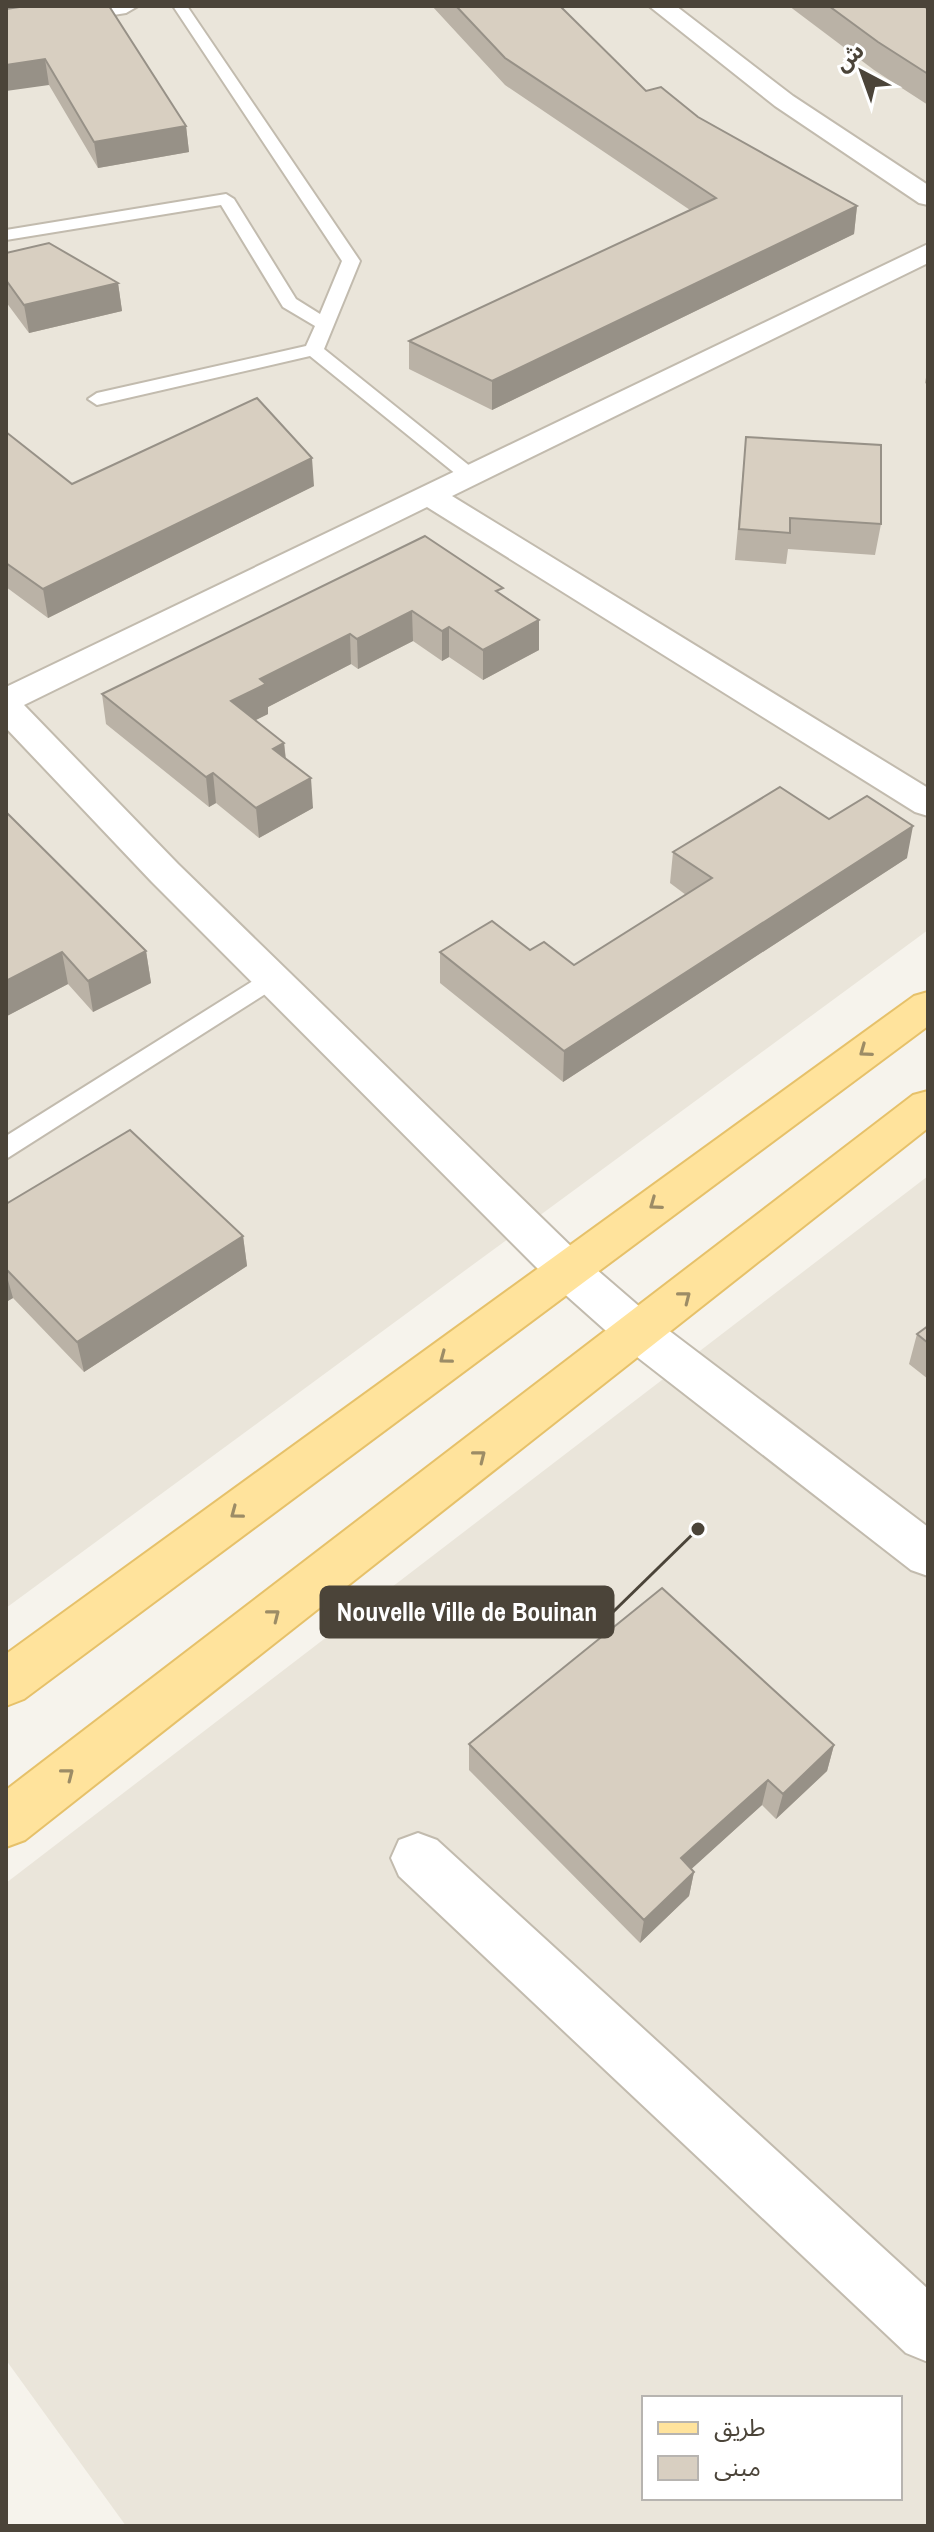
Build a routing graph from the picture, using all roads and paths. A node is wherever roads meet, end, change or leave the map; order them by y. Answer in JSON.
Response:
{"nodes":[{"id":1,"x":126,"y":6,"type":"edge"},
{"id":2,"x":180,"y":6,"type":"edge"},
{"id":3,"x":661,"y":6,"type":"edge"},
{"id":4,"x":6,"y":25,"type":"edge"},
{"id":5,"x":928,"y":197,"type":"edge"},
{"id":6,"x":6,"y":235,"type":"edge"},
{"id":7,"x":928,"y":252,"type":"edge"},
{"id":8,"x":324,"y":324,"type":"junction"},
{"id":9,"x":314,"y":350,"type":"junction"},
{"id":10,"x":97,"y":399,"type":"dead end"},
{"id":11,"x":469,"y":475,"type":"junction"},
{"id":12,"x":429,"y":495,"type":"junction"},
{"id":13,"x":6,"y":700,"type":"edge"},
{"id":14,"x":6,"y":707,"type":"edge"},
{"id":15,"x":928,"y":804,"type":"edge"},
{"id":16,"x":272,"y":978,"type":"junction"},
{"id":17,"x":928,"y":1006,"type":"edge"},
{"id":18,"x":928,"y":1106,"type":"edge"},
{"id":19,"x":6,"y":1149,"type":"edge"},
{"id":20,"x":566,"y":1269,"type":"junction"},
{"id":21,"x":639,"y":1333,"type":"junction"},
{"id":22,"x":928,"y":1555,"type":"edge"},
{"id":23,"x":6,"y":1683,"type":"edge"},
{"id":24,"x":6,"y":1822,"type":"edge"},
{"id":25,"x":418,"y":1858,"type":"dead end"},
{"id":26,"x":928,"y":2331,"type":"edge"}],
"edges":[{"from":1,"to":4,"type":"street"},
{"from":2,"to":8,"type":"lane"},
{"from":3,"to":5,"type":"street"},
{"from":6,"to":8,"type":"lane"},
{"from":7,"to":11,"type":"street"},
{"from":8,"to":9,"type":"lane"},
{"from":9,"to":10,"type":"lane"},
{"from":9,"to":11,"type":"lane"},
{"from":11,"to":12,"type":"street"},
{"from":12,"to":13,"type":"street"},
{"from":12,"to":15,"type":"street"},
{"from":14,"to":16,"type":"street"},
{"from":16,"to":19,"type":"lane"},
{"from":16,"to":20,"type":"street"},
{"from":17,"to":20,"type":"main road","one_way":true},
{"from":21,"to":18,"type":"main road","one_way":true},
{"from":20,"to":21,"type":"street"},
{"from":20,"to":23,"type":"main road","one_way":true},
{"from":21,"to":22,"type":"street"},
{"from":24,"to":21,"type":"main road","one_way":true},
{"from":25,"to":26,"type":"street"}]}
